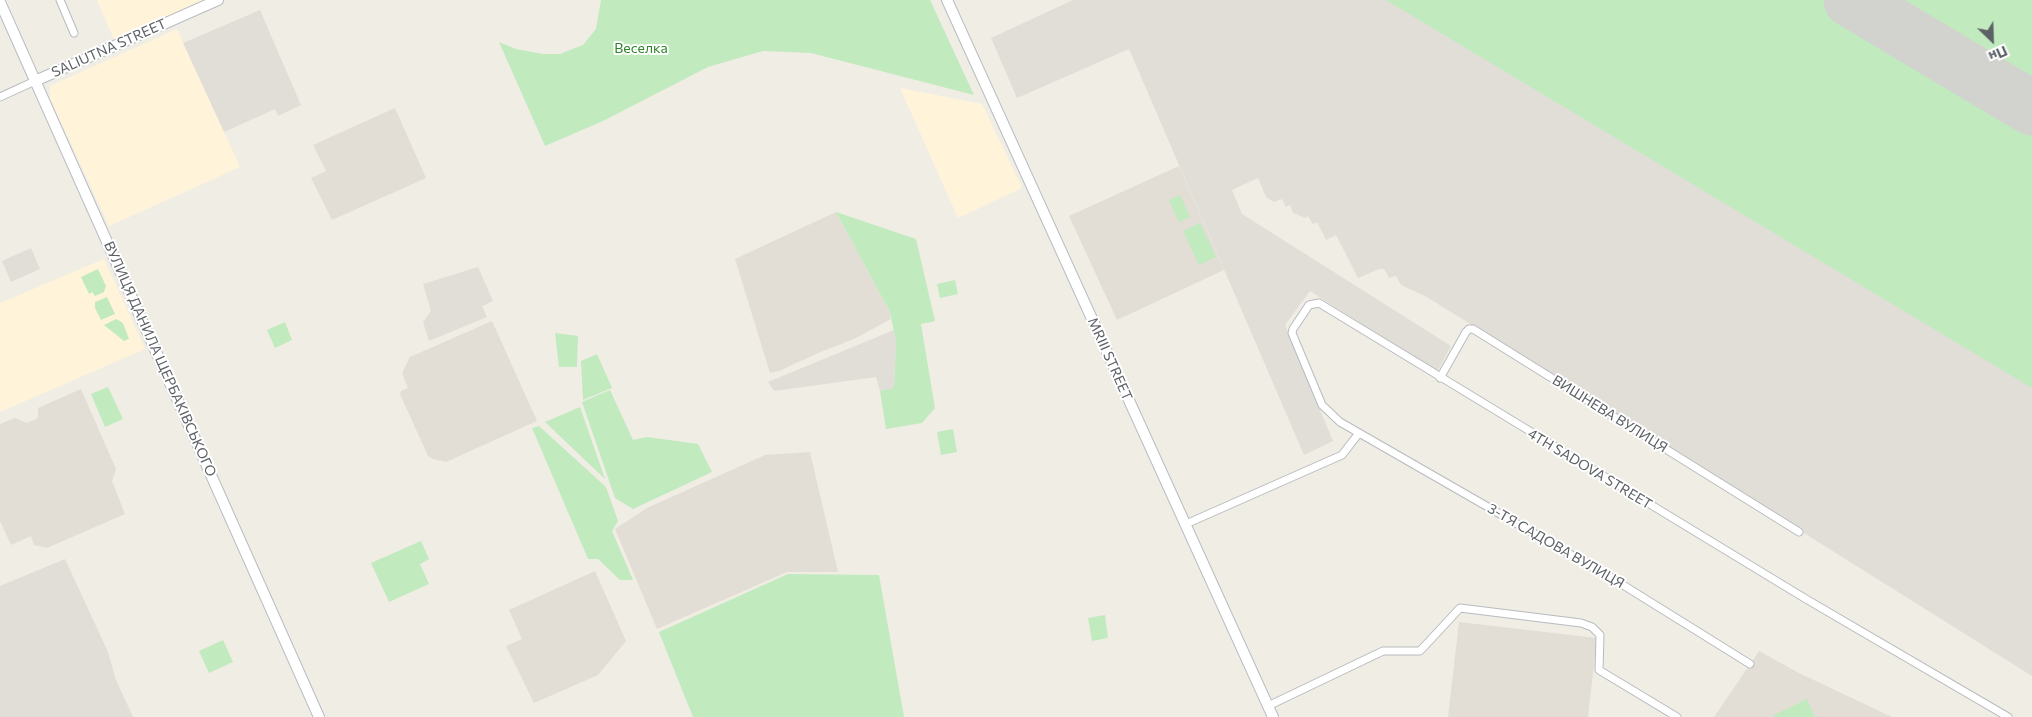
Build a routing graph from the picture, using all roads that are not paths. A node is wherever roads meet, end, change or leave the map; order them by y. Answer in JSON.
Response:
{"nodes":[{"id":1,"x":60,"y":0,"type":"edge"},
{"id":2,"x":218,"y":0,"type":"edge"},
{"id":3,"x":947,"y":0,"type":"edge"},
{"id":4,"x":0,"y":2,"type":"edge"},
{"id":5,"x":74,"y":33,"type":"dead end"},
{"id":6,"x":35,"y":81,"type":"junction"},
{"id":7,"x":0,"y":97,"type":"edge"},
{"id":8,"x":1440,"y":378,"type":"junction"},
{"id":9,"x":1359,"y":433,"type":"junction"},
{"id":10,"x":1186,"y":524,"type":"junction"},
{"id":11,"x":1799,"y":532,"type":"dead end"},
{"id":12,"x":1750,"y":664,"type":"dead end"},
{"id":13,"x":1268,"y":706,"type":"junction"},
{"id":14,"x":319,"y":717,"type":"edge"},
{"id":15,"x":1273,"y":717,"type":"edge"},
{"id":16,"x":1677,"y":717,"type":"edge"},
{"id":17,"x":2008,"y":717,"type":"edge"}],
"edges":[{"from":1,"to":5,"type":"street"},
{"from":2,"to":6,"type":"street","name":"SALIUTNA STREET"},
{"from":3,"to":10,"type":"street","name":"MRIII STREET"},
{"from":4,"to":6,"type":"street","name":"ВУЛИЦЯ ДАНИЛА ЩЕРБАКІВСЬКОГО"},
{"from":6,"to":7,"type":"street","name":"SALIUTNA STREET"},
{"from":6,"to":14,"type":"street","name":"ВУЛИЦЯ ДАНИЛА ЩЕРБАКІВСЬКОГО"},
{"from":8,"to":9,"type":"street","name":"4TH SADOVA STREET"},
{"from":8,"to":11,"type":"street","name":"ВИШНЕВА ВУЛИЦЯ"},
{"from":8,"to":17,"type":"street","name":"4TH SADOVA STREET"},
{"from":9,"to":10,"type":"street"},
{"from":9,"to":12,"type":"street","name":"3-ТЯ САДОВА ВУЛИЦЯ"},
{"from":10,"to":13,"type":"street","name":"MRIII STREET"},
{"from":13,"to":15,"type":"street","name":"MRIII STREET"},
{"from":13,"to":16,"type":"street"}]}
